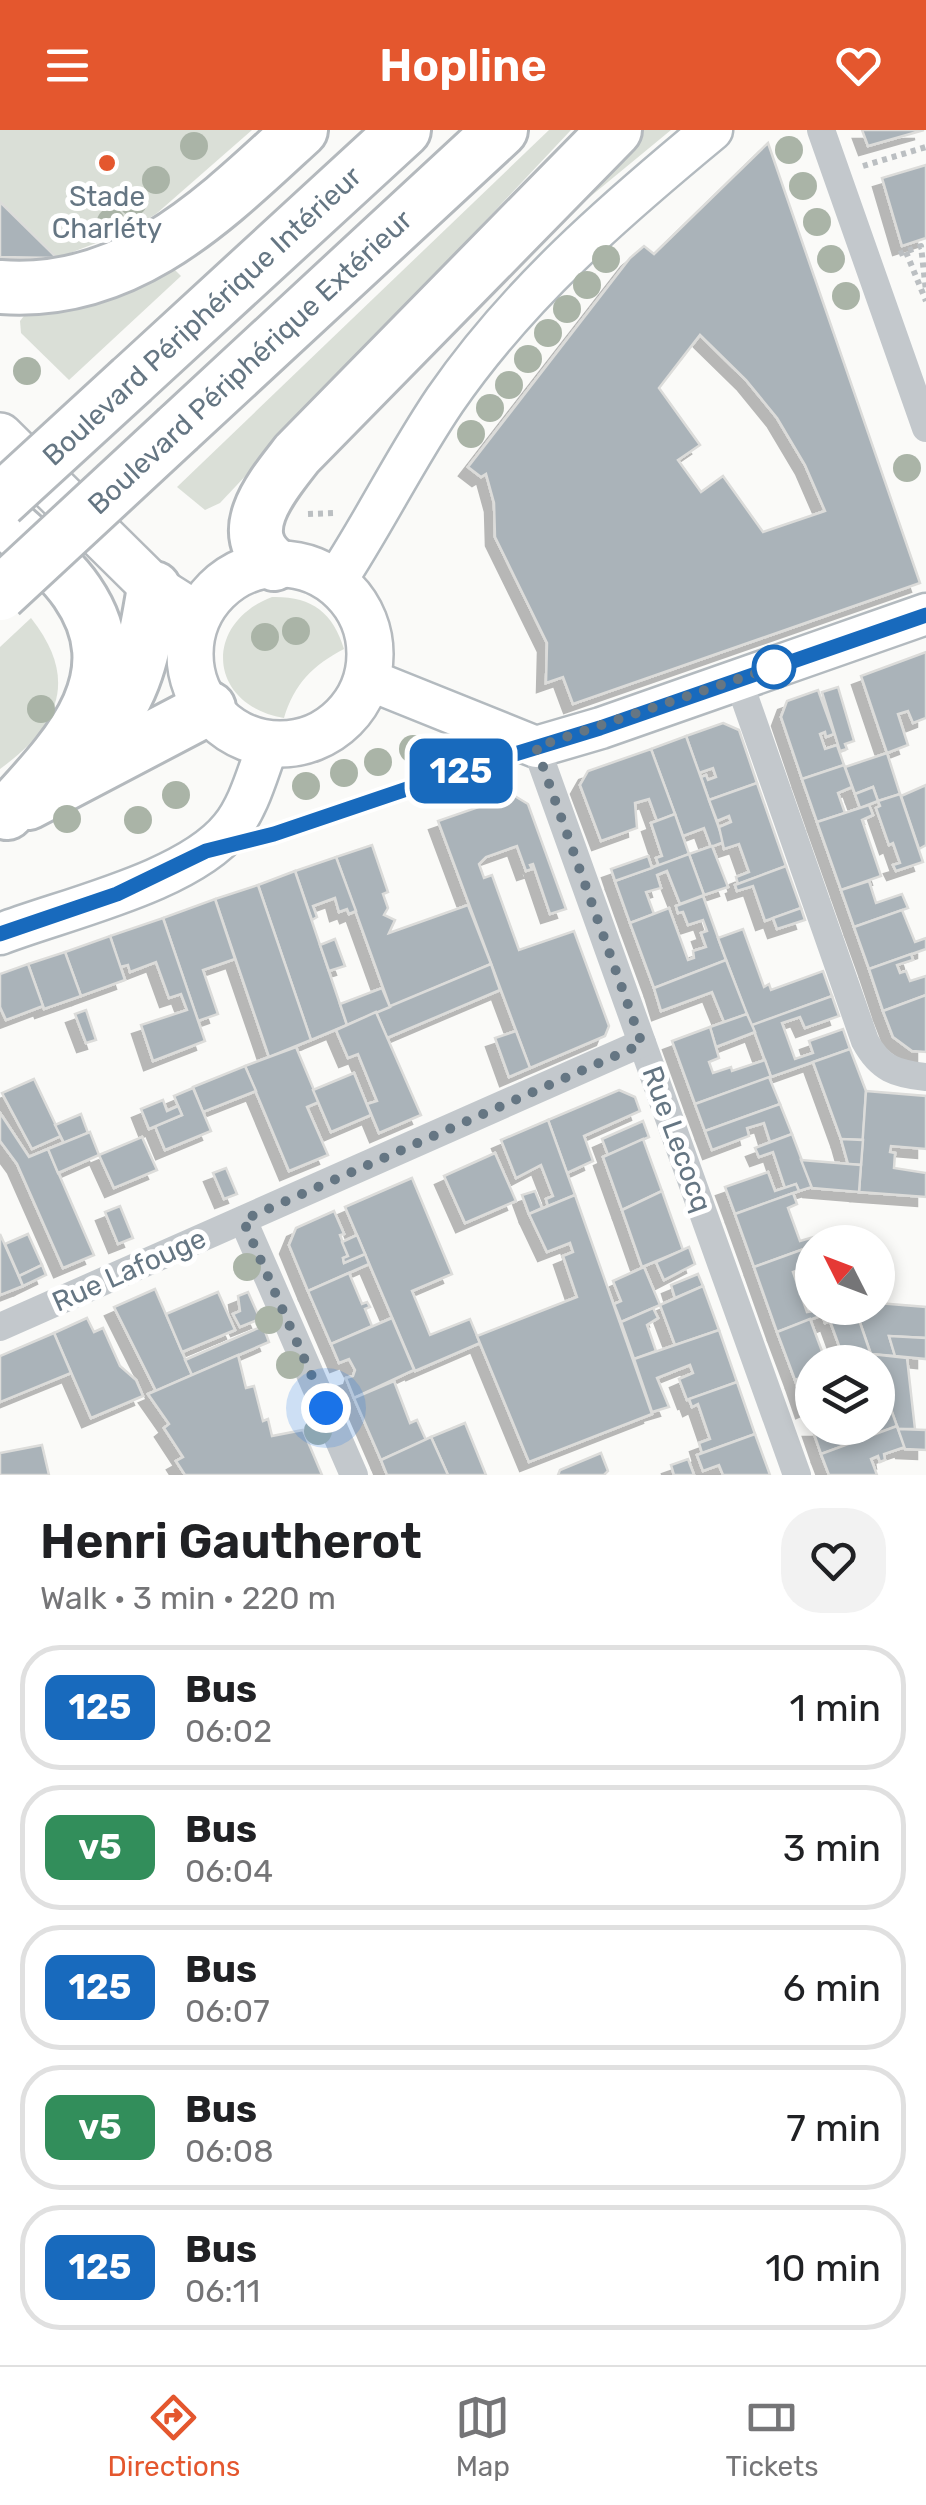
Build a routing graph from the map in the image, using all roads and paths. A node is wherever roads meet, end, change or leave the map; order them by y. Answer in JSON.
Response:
{"nodes":[{"id":1,"x":301,"y":130,"type":"edge"},
{"id":2,"x":404,"y":130,"type":"edge"},
{"id":3,"x":501,"y":130,"type":"edge"},
{"id":4,"x":615,"y":130,"type":"edge"},
{"id":5,"x":712,"y":130,"type":"edge"},
{"id":6,"x":821,"y":130,"type":"edge"},
{"id":7,"x":926,"y":147,"type":"edge"},
{"id":8,"x":837,"y":173,"type":"junction"},
{"id":9,"x":0,"y":287,"type":"edge"},
{"id":10,"x":926,"y":291,"type":"edge"},
{"id":11,"x":926,"y":302,"type":"edge"},
{"id":12,"x":926,"y":428,"type":"edge"},
{"id":13,"x":0,"y":436,"type":"edge"},
{"id":14,"x":0,"y":502,"type":"edge"},
{"id":15,"x":0,"y":516,"type":"edge"},
{"id":16,"x":274,"y":564,"type":"junction"},
{"id":17,"x":335,"y":582,"type":"junction"},
{"id":18,"x":154,"y":588,"type":"junction"},
{"id":19,"x":0,"y":594,"type":"edge"},
{"id":20,"x":926,"y":614,"type":"edge"},
{"id":21,"x":199,"y":616,"type":"junction"},
{"id":22,"x":738,"y":679,"type":"junction"},
{"id":23,"x":367,"y":680,"type":"junction"},
{"id":24,"x":209,"y":708,"type":"junction"},
{"id":25,"x":269,"y":743,"type":"junction"},
{"id":26,"x":536,"y":747,"type":"junction"},
{"id":27,"x":54,"y":790,"type":"junction"},
{"id":28,"x":4,"y":815,"type":"edge"},
{"id":29,"x":206,"y":851,"type":"junction"},
{"id":30,"x":0,"y":934,"type":"edge"},
{"id":31,"x":642,"y":1044,"type":"junction"},
{"id":32,"x":926,"y":1076,"type":"edge"},
{"id":33,"x":243,"y":1220,"type":"junction"},
{"id":34,"x":0,"y":1327,"type":"edge"},
{"id":35,"x":354,"y":1475,"type":"edge"},
{"id":36,"x":797,"y":1475,"type":"edge"}],
"edges":[{"from":1,"to":9,"type":"highway"},
{"from":2,"to":14,"type":"highway","name":"Boulevard Périphérique Intérieur","bridge":true},
{"from":3,"to":19,"type":"highway","name":"Boulevard Périphérique Extérieur","bridge":true},
{"from":4,"to":16,"type":"highway"},
{"from":5,"to":17,"type":"main road"},
{"from":6,"to":8,"type":"street"},
{"from":7,"to":8,"type":"path"},
{"from":8,"to":12,"type":"street"},
{"from":10,"to":11,"type":"path"},
{"from":13,"to":18,"type":"main road"},
{"from":15,"to":28,"type":"highway"},
{"from":16,"to":17,"type":"main road"},
{"from":16,"to":21,"type":"main road"},
{"from":17,"to":23,"type":"main road"},
{"from":18,"to":21,"type":"main road"},
{"from":18,"to":27,"type":"highway"},
{"from":20,"to":22,"type":"main road"},
{"from":21,"to":24,"type":"main road"},
{"from":22,"to":26,"type":"main road"},
{"from":22,"to":32,"type":"street"},
{"from":23,"to":25,"type":"main road"},
{"from":23,"to":26,"type":"main road"},
{"from":24,"to":25,"type":"main road"},
{"from":24,"to":27,"type":"highway"},
{"from":25,"to":29,"type":"main road"},
{"from":26,"to":29,"type":"lane"},
{"from":26,"to":31,"type":"street","name":"Rue Lecocq"},
{"from":27,"to":28,"type":"highway"},
{"from":29,"to":30,"type":"main road"},
{"from":31,"to":33,"type":"street","name":"Rue Lafouge"},
{"from":31,"to":36,"type":"street","name":"Rue Lecocq"},
{"from":33,"to":34,"type":"street","name":"Rue Lafouge"},
{"from":33,"to":35,"type":"street"}]}
